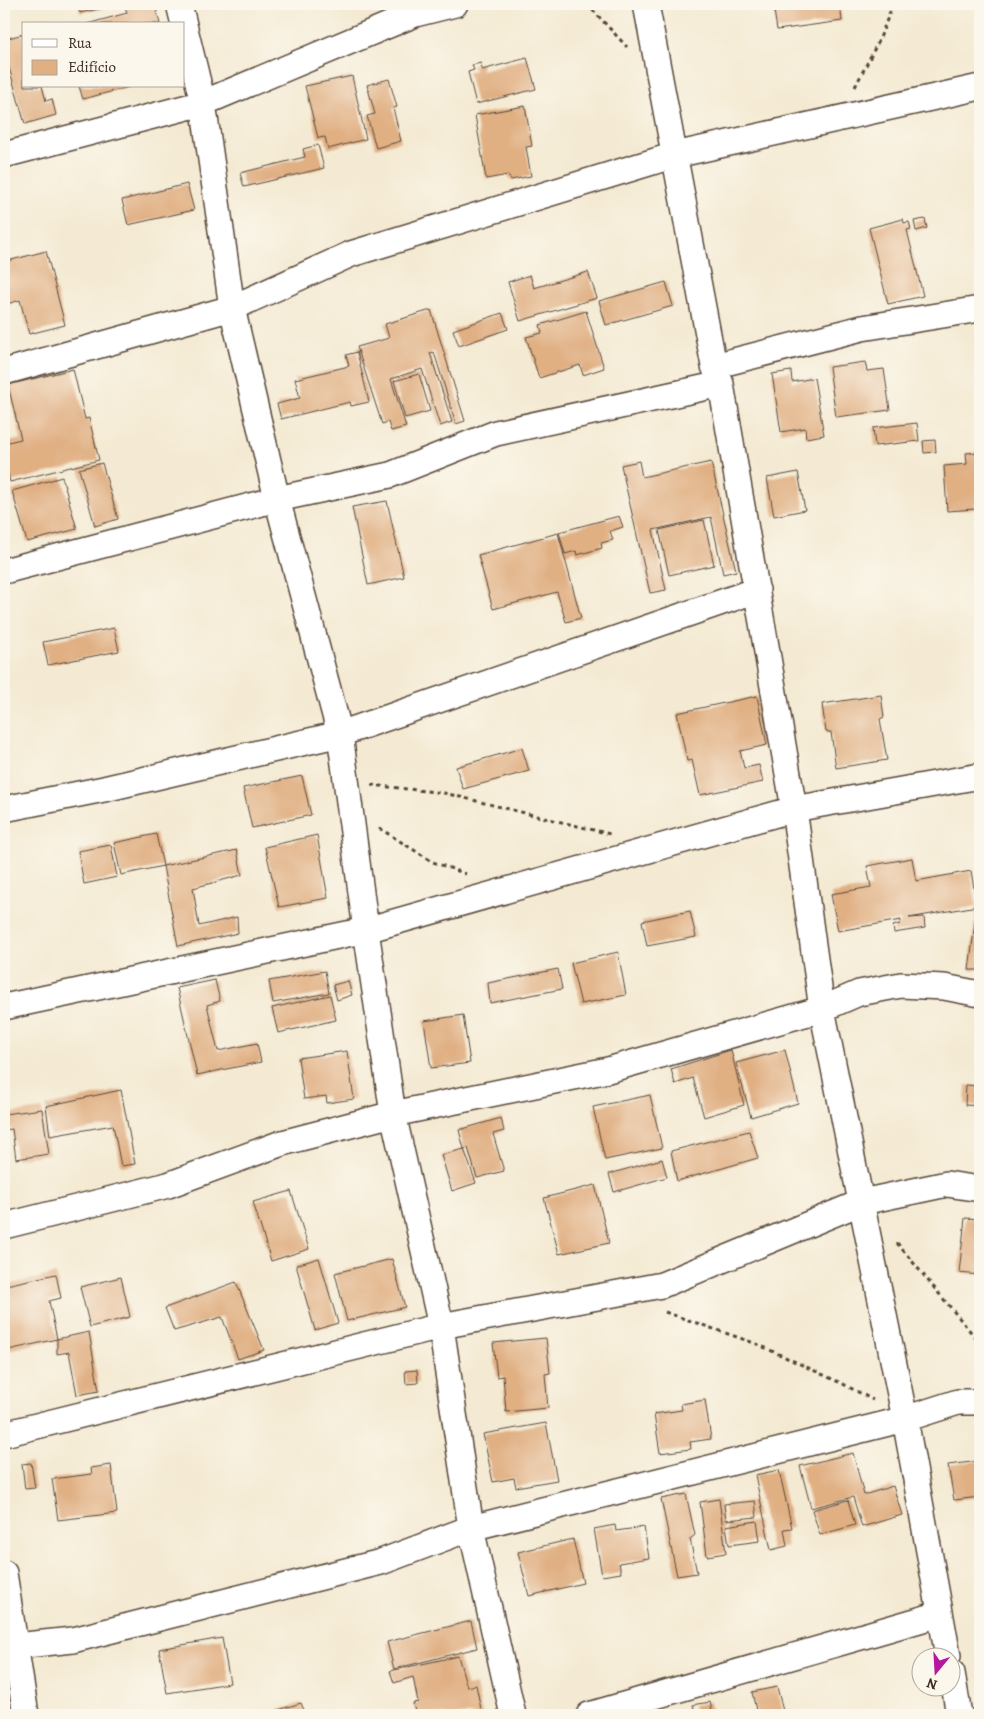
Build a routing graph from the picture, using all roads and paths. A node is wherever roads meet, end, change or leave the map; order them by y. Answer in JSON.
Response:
{"nodes":[{"id":1,"x":179,"y":4,"type":"edge"},
{"id":2,"x":455,"y":4,"type":"edge"},
{"id":3,"x":587,"y":4,"type":"edge"},
{"id":4,"x":646,"y":4,"type":"edge"},
{"id":5,"x":893,"y":4,"type":"edge"},
{"id":6,"x":184,"y":22,"type":"edge"},
{"id":7,"x":185,"y":28,"type":"edge"},
{"id":8,"x":628,"y":48,"type":"dead end"},
{"id":9,"x":980,"y":87,"type":"edge"},
{"id":10,"x":204,"y":103,"type":"junction"},
{"id":11,"x":839,"y":119,"type":"junction"},
{"id":12,"x":4,"y":155,"type":"edge"},
{"id":13,"x":674,"y":155,"type":"junction"},
{"id":14,"x":232,"y":308,"type":"junction"},
{"id":15,"x":980,"y":309,"type":"edge"},
{"id":16,"x":4,"y":372,"type":"edge"},
{"id":17,"x":718,"y":375,"type":"junction"},
{"id":18,"x":277,"y":499,"type":"junction"},
{"id":19,"x":4,"y":571,"type":"edge"},
{"id":20,"x":757,"y":590,"type":"junction"},
{"id":21,"x":340,"y":734,"type":"junction"},
{"id":22,"x":980,"y":776,"type":"edge"},
{"id":23,"x":348,"y":794,"type":"junction"},
{"id":24,"x":4,"y":809,"type":"edge"},
{"id":25,"x":794,"y":809,"type":"junction"},
{"id":26,"x":643,"y":852,"type":"junction"},
{"id":27,"x":467,"y":874,"type":"dead end"},
{"id":28,"x":366,"y":930,"type":"junction"},
{"id":29,"x":980,"y":994,"type":"edge"},
{"id":30,"x":4,"y":1007,"type":"edge"},
{"id":31,"x":822,"y":1009,"type":"junction"},
{"id":32,"x":393,"y":1114,"type":"junction"},
{"id":33,"x":980,"y":1189,"type":"edge"},
{"id":34,"x":862,"y":1202,"type":"junction"},
{"id":35,"x":4,"y":1226,"type":"edge"},
{"id":36,"x":894,"y":1239,"type":"dead end"},
{"id":37,"x":658,"y":1309,"type":"dead end"},
{"id":38,"x":441,"y":1326,"type":"junction"},
{"id":39,"x":980,"y":1343,"type":"edge"},
{"id":40,"x":980,"y":1402,"type":"edge"},
{"id":41,"x":905,"y":1419,"type":"junction"},
{"id":42,"x":4,"y":1434,"type":"edge"},
{"id":43,"x":471,"y":1528,"type":"junction"},
{"id":44,"x":4,"y":1573,"type":"edge"},
{"id":45,"x":940,"y":1614,"type":"junction"},
{"id":46,"x":946,"y":1646,"type":"edge"},
{"id":47,"x":9,"y":1648,"type":"edge"},
{"id":48,"x":956,"y":1696,"type":"edge"},
{"id":49,"x":26,"y":1715,"type":"edge"},
{"id":50,"x":513,"y":1715,"type":"edge"},
{"id":51,"x":589,"y":1715,"type":"edge"},
{"id":52,"x":959,"y":1715,"type":"edge"}],
"edges":[{"from":1,"to":6,"type":"street"},
{"from":2,"to":10,"type":"street"},
{"from":3,"to":8,"type":"path"},
{"from":4,"to":13,"type":"street"},
{"from":5,"to":11,"type":"path"},
{"from":7,"to":10,"type":"street"},
{"from":9,"to":11,"type":"street"},
{"from":10,"to":12,"type":"street"},
{"from":10,"to":14,"type":"street"},
{"from":11,"to":13,"type":"street"},
{"from":13,"to":14,"type":"street"},
{"from":13,"to":17,"type":"street"},
{"from":14,"to":16,"type":"street"},
{"from":14,"to":18,"type":"street"},
{"from":15,"to":17,"type":"street"},
{"from":17,"to":18,"type":"street"},
{"from":17,"to":20,"type":"street"},
{"from":18,"to":19,"type":"street"},
{"from":18,"to":21,"type":"street"},
{"from":20,"to":21,"type":"street"},
{"from":20,"to":25,"type":"street"},
{"from":21,"to":23,"type":"street"},
{"from":21,"to":24,"type":"street"},
{"from":22,"to":25,"type":"street"},
{"from":23,"to":26,"type":"path"},
{"from":23,"to":27,"type":"path"},
{"from":23,"to":28,"type":"street"},
{"from":25,"to":26,"type":"street"},
{"from":25,"to":31,"type":"street"},
{"from":26,"to":28,"type":"street"},
{"from":28,"to":30,"type":"street"},
{"from":28,"to":32,"type":"street"},
{"from":29,"to":31,"type":"street"},
{"from":31,"to":32,"type":"street"},
{"from":31,"to":34,"type":"street"},
{"from":32,"to":35,"type":"street"},
{"from":32,"to":38,"type":"street"},
{"from":33,"to":34,"type":"street"},
{"from":34,"to":38,"type":"street"},
{"from":34,"to":41,"type":"street"},
{"from":36,"to":39,"type":"path"},
{"from":37,"to":41,"type":"path"},
{"from":38,"to":42,"type":"street"},
{"from":38,"to":43,"type":"street"},
{"from":40,"to":41,"type":"street"},
{"from":41,"to":43,"type":"street"},
{"from":41,"to":45,"type":"street"},
{"from":43,"to":47,"type":"street"},
{"from":43,"to":50,"type":"street"},
{"from":44,"to":47,"type":"street"},
{"from":45,"to":46,"type":"street"},
{"from":45,"to":51,"type":"street"},
{"from":47,"to":49,"type":"street"},
{"from":48,"to":52,"type":"street"}]}
